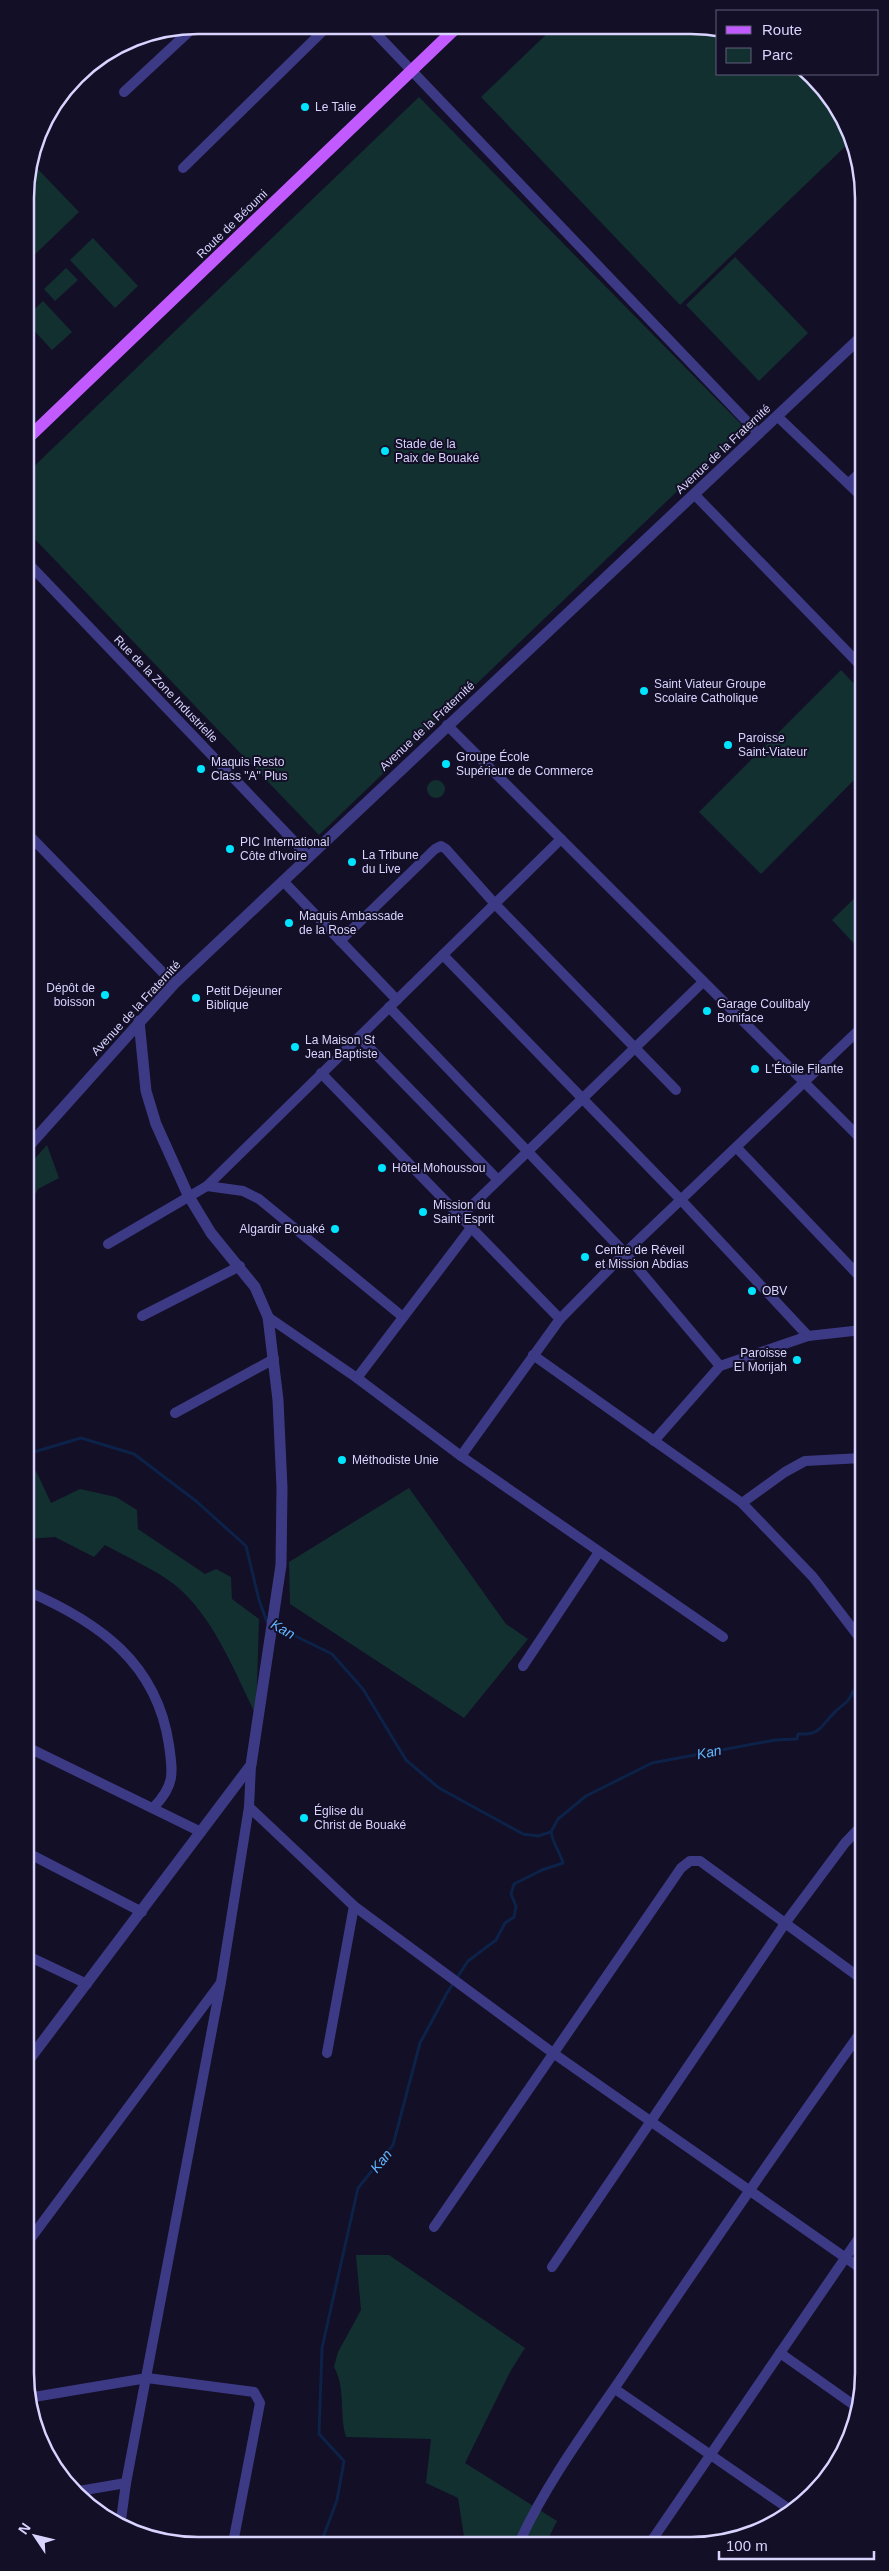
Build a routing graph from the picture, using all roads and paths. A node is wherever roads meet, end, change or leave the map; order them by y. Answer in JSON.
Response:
{"nodes":[{"id":1,"x":186,"y":34,"type":"edge"},
{"id":2,"x":320,"y":34,"type":"edge"},
{"id":3,"x":376,"y":34,"type":"edge"},
{"id":4,"x":450,"y":34,"type":"edge"},
{"id":5,"x":411,"y":71,"type":"junction"},
{"id":6,"x":124,"y":92,"type":"dead end"},
{"id":7,"x":183,"y":168,"type":"dead end"},
{"id":8,"x":855,"y":343,"type":"edge"},
{"id":9,"x":778,"y":417,"type":"junction"},
{"id":10,"x":34,"y":432,"type":"edge"},
{"id":11,"x":759,"y":434,"type":"junction"},
{"id":12,"x":855,"y":478,"type":"edge"},
{"id":13,"x":849,"y":484,"type":"junction"},
{"id":14,"x":855,"y":490,"type":"edge"},
{"id":15,"x":695,"y":494,"type":"junction"},
{"id":16,"x":34,"y":569,"type":"edge"},
{"id":17,"x":855,"y":660,"type":"edge"},
{"id":18,"x":447,"y":725,"type":"junction"},
{"id":19,"x":562,"y":839,"type":"junction"},
{"id":20,"x":34,"y":840,"type":"edge"},
{"id":21,"x":309,"y":857,"type":"junction"},
{"id":22,"x":284,"y":882,"type":"junction"},
{"id":23,"x":495,"y":904,"type":"junction"},
{"id":24,"x":340,"y":941,"type":"junction"},
{"id":25,"x":443,"y":955,"type":"junction"},
{"id":26,"x":703,"y":982,"type":"junction"},
{"id":27,"x":174,"y":984,"type":"junction"},
{"id":28,"x":397,"y":1000,"type":"junction"},
{"id":29,"x":389,"y":1008,"type":"junction"},
{"id":30,"x":139,"y":1021,"type":"junction"},
{"id":31,"x":855,"y":1034,"type":"edge"},
{"id":32,"x":359,"y":1036,"type":"junction"},
{"id":33,"x":635,"y":1049,"type":"junction"},
{"id":34,"x":321,"y":1073,"type":"junction"},
{"id":35,"x":804,"y":1082,"type":"junction"},
{"id":36,"x":676,"y":1090,"type":"dead end"},
{"id":37,"x":582,"y":1098,"type":"junction"},
{"id":38,"x":855,"y":1133,"type":"edge"},
{"id":39,"x":34,"y":1140,"type":"edge"},
{"id":40,"x":737,"y":1148,"type":"junction"},
{"id":41,"x":528,"y":1151,"type":"junction"},
{"id":42,"x":498,"y":1180,"type":"junction"},
{"id":43,"x":207,"y":1186,"type":"junction"},
{"id":44,"x":188,"y":1195,"type":"junction"},
{"id":45,"x":682,"y":1201,"type":"junction"},
{"id":46,"x":460,"y":1217,"type":"junction"},
{"id":47,"x":471,"y":1228,"type":"junction"},
{"id":48,"x":108,"y":1244,"type":"dead end"},
{"id":49,"x":626,"y":1253,"type":"junction"},
{"id":50,"x":240,"y":1266,"type":"junction"},
{"id":51,"x":855,"y":1272,"type":"edge"},
{"id":52,"x":142,"y":1316,"type":"dead end"},
{"id":53,"x":268,"y":1317,"type":"junction"},
{"id":54,"x":403,"y":1317,"type":"junction"},
{"id":55,"x":560,"y":1320,"type":"junction"},
{"id":56,"x":855,"y":1331,"type":"edge"},
{"id":57,"x":808,"y":1336,"type":"junction"},
{"id":58,"x":533,"y":1355,"type":"junction"},
{"id":59,"x":274,"y":1359,"type":"junction"},
{"id":60,"x":720,"y":1366,"type":"junction"},
{"id":61,"x":357,"y":1378,"type":"junction"},
{"id":62,"x":175,"y":1412,"type":"dead end"},
{"id":63,"x":654,"y":1441,"type":"junction"},
{"id":64,"x":461,"y":1456,"type":"junction"},
{"id":65,"x":855,"y":1458,"type":"edge"},
{"id":66,"x":742,"y":1503,"type":"junction"},
{"id":67,"x":599,"y":1552,"type":"junction"},
{"id":68,"x":34,"y":1594,"type":"edge"},
{"id":69,"x":855,"y":1632,"type":"edge"},
{"id":70,"x":723,"y":1637,"type":"dead end"},
{"id":71,"x":523,"y":1666,"type":"dead end"},
{"id":72,"x":34,"y":1750,"type":"edge"},
{"id":73,"x":251,"y":1765,"type":"junction"},
{"id":74,"x":154,"y":1807,"type":"junction"},
{"id":75,"x":249,"y":1808,"type":"junction"},
{"id":76,"x":201,"y":1832,"type":"junction"},
{"id":77,"x":855,"y":1832,"type":"edge"},
{"id":78,"x":34,"y":1856,"type":"edge"},
{"id":79,"x":354,"y":1906,"type":"junction"},
{"id":80,"x":142,"y":1912,"type":"junction"},
{"id":81,"x":786,"y":1922,"type":"junction"},
{"id":82,"x":34,"y":1959,"type":"edge"},
{"id":83,"x":855,"y":1974,"type":"edge"},
{"id":84,"x":221,"y":1982,"type":"junction"},
{"id":85,"x":86,"y":1984,"type":"junction"},
{"id":86,"x":855,"y":2040,"type":"edge"},
{"id":87,"x":34,"y":2053,"type":"edge"},
{"id":88,"x":327,"y":2053,"type":"dead end"},
{"id":89,"x":553,"y":2053,"type":"junction"},
{"id":90,"x":652,"y":2122,"type":"junction"},
{"id":91,"x":749,"y":2189,"type":"junction"},
{"id":92,"x":434,"y":2227,"type":"dead end"},
{"id":93,"x":34,"y":2234,"type":"edge"},
{"id":94,"x":855,"y":2244,"type":"edge"},
{"id":95,"x":846,"y":2257,"type":"junction"},
{"id":96,"x":855,"y":2264,"type":"edge"},
{"id":97,"x":552,"y":2267,"type":"dead end"},
{"id":98,"x":780,"y":2353,"type":"junction"},
{"id":99,"x":147,"y":2378,"type":"junction"},
{"id":100,"x":615,"y":2388,"type":"junction"},
{"id":101,"x":36,"y":2397,"type":"edge"},
{"id":102,"x":852,"y":2404,"type":"edge"},
{"id":103,"x":710,"y":2454,"type":"junction"},
{"id":104,"x":126,"y":2483,"type":"junction"},
{"id":105,"x":83,"y":2490,"type":"edge"},
{"id":106,"x":786,"y":2507,"type":"edge"},
{"id":107,"x":121,"y":2518,"type":"edge"},
{"id":108,"x":234,"y":2537,"type":"edge"},
{"id":109,"x":522,"y":2537,"type":"edge"},
{"id":110,"x":654,"y":2537,"type":"edge"}],
"edges":[{"from":1,"to":6,"type":"street"},
{"from":2,"to":7,"type":"street"},
{"from":3,"to":5,"type":"street"},
{"from":4,"to":5,"type":"main road","name":"Route de Béoumi"},
{"from":5,"to":10,"type":"main road","name":"Route de Béoumi"},
{"from":5,"to":11,"type":"street"},
{"from":8,"to":9,"type":"street","name":"Avenue de la Fraternité"},
{"from":9,"to":11,"type":"street","name":"Avenue de la Fraternité"},
{"from":9,"to":13,"type":"street"},
{"from":11,"to":15,"type":"street","name":"Avenue de la Fraternité"},
{"from":12,"to":13,"type":"street"},
{"from":13,"to":14,"type":"street"},
{"from":15,"to":17,"type":"street"},
{"from":15,"to":18,"type":"street","name":"Avenue de la Fraternité"},
{"from":16,"to":21,"type":"street","name":"Rue de la Zone Industrielle"},
{"from":18,"to":19,"type":"street"},
{"from":18,"to":21,"type":"street","name":"Avenue de la Fraternité"},
{"from":19,"to":23,"type":"street"},
{"from":19,"to":26,"type":"street"},
{"from":20,"to":27,"type":"street"},
{"from":21,"to":22,"type":"street","name":"Avenue de la Fraternité"},
{"from":22,"to":24,"type":"street"},
{"from":22,"to":27,"type":"street","name":"Avenue de la Fraternité"},
{"from":23,"to":24,"type":"street"},
{"from":23,"to":25,"type":"street"},
{"from":23,"to":33,"type":"street"},
{"from":24,"to":28,"type":"street"},
{"from":25,"to":28,"type":"street"},
{"from":25,"to":37,"type":"street"},
{"from":26,"to":33,"type":"street"},
{"from":26,"to":35,"type":"street"},
{"from":27,"to":30,"type":"street","name":"Avenue de la Fraternité"},
{"from":28,"to":29,"type":"street"},
{"from":29,"to":32,"type":"street"},
{"from":29,"to":41,"type":"street"},
{"from":30,"to":39,"type":"street","name":"Avenue de la Fraternité"},
{"from":30,"to":44,"type":"street"},
{"from":31,"to":35,"type":"street"},
{"from":32,"to":34,"type":"street"},
{"from":32,"to":42,"type":"street"},
{"from":33,"to":36,"type":"street"},
{"from":33,"to":37,"type":"street"},
{"from":34,"to":43,"type":"street"},
{"from":34,"to":46,"type":"street"},
{"from":35,"to":38,"type":"street"},
{"from":35,"to":40,"type":"street"},
{"from":37,"to":41,"type":"street"},
{"from":37,"to":45,"type":"street"},
{"from":40,"to":45,"type":"street"},
{"from":40,"to":51,"type":"street"},
{"from":41,"to":42,"type":"street"},
{"from":41,"to":49,"type":"street"},
{"from":42,"to":46,"type":"street"},
{"from":43,"to":44,"type":"street"},
{"from":43,"to":54,"type":"street"},
{"from":44,"to":48,"type":"street"},
{"from":44,"to":50,"type":"street"},
{"from":45,"to":49,"type":"street"},
{"from":45,"to":57,"type":"street"},
{"from":46,"to":47,"type":"street"},
{"from":47,"to":54,"type":"street"},
{"from":47,"to":55,"type":"street"},
{"from":49,"to":55,"type":"street"},
{"from":49,"to":60,"type":"street"},
{"from":50,"to":52,"type":"street"},
{"from":50,"to":53,"type":"street"},
{"from":53,"to":59,"type":"street"},
{"from":53,"to":61,"type":"street"},
{"from":54,"to":61,"type":"street"},
{"from":55,"to":58,"type":"street"},
{"from":56,"to":57,"type":"street"},
{"from":57,"to":60,"type":"street"},
{"from":58,"to":63,"type":"street"},
{"from":58,"to":64,"type":"street"},
{"from":59,"to":62,"type":"street"},
{"from":59,"to":73,"type":"street"},
{"from":60,"to":63,"type":"street"},
{"from":61,"to":64,"type":"street"},
{"from":63,"to":66,"type":"street"},
{"from":64,"to":67,"type":"street"},
{"from":65,"to":66,"type":"street"},
{"from":66,"to":69,"type":"street"},
{"from":67,"to":70,"type":"street"},
{"from":67,"to":71,"type":"street"},
{"from":68,"to":74,"type":"street"},
{"from":72,"to":74,"type":"street"},
{"from":73,"to":75,"type":"street"},
{"from":73,"to":76,"type":"street"},
{"from":74,"to":76,"type":"street"},
{"from":75,"to":79,"type":"street"},
{"from":75,"to":84,"type":"street"},
{"from":76,"to":80,"type":"street"},
{"from":77,"to":81,"type":"street"},
{"from":78,"to":80,"type":"street"},
{"from":79,"to":88,"type":"street"},
{"from":79,"to":89,"type":"street"},
{"from":80,"to":85,"type":"street"},
{"from":81,"to":83,"type":"street"},
{"from":81,"to":89,"type":"street"},
{"from":81,"to":90,"type":"street"},
{"from":82,"to":85,"type":"street"},
{"from":84,"to":93,"type":"street"},
{"from":84,"to":99,"type":"street"},
{"from":85,"to":87,"type":"street"},
{"from":86,"to":91,"type":"street"},
{"from":89,"to":90,"type":"street"},
{"from":89,"to":92,"type":"street"},
{"from":90,"to":91,"type":"street"},
{"from":90,"to":97,"type":"street"},
{"from":91,"to":95,"type":"street"},
{"from":91,"to":100,"type":"street"},
{"from":94,"to":95,"type":"street"},
{"from":95,"to":96,"type":"street"},
{"from":95,"to":98,"type":"street"},
{"from":98,"to":102,"type":"street"},
{"from":98,"to":103,"type":"street"},
{"from":99,"to":101,"type":"street"},
{"from":99,"to":104,"type":"street"},
{"from":99,"to":108,"type":"street"},
{"from":100,"to":103,"type":"street"},
{"from":100,"to":109,"type":"street"},
{"from":103,"to":106,"type":"street"},
{"from":103,"to":110,"type":"street"},
{"from":104,"to":105,"type":"street"},
{"from":104,"to":107,"type":"street"}]}
